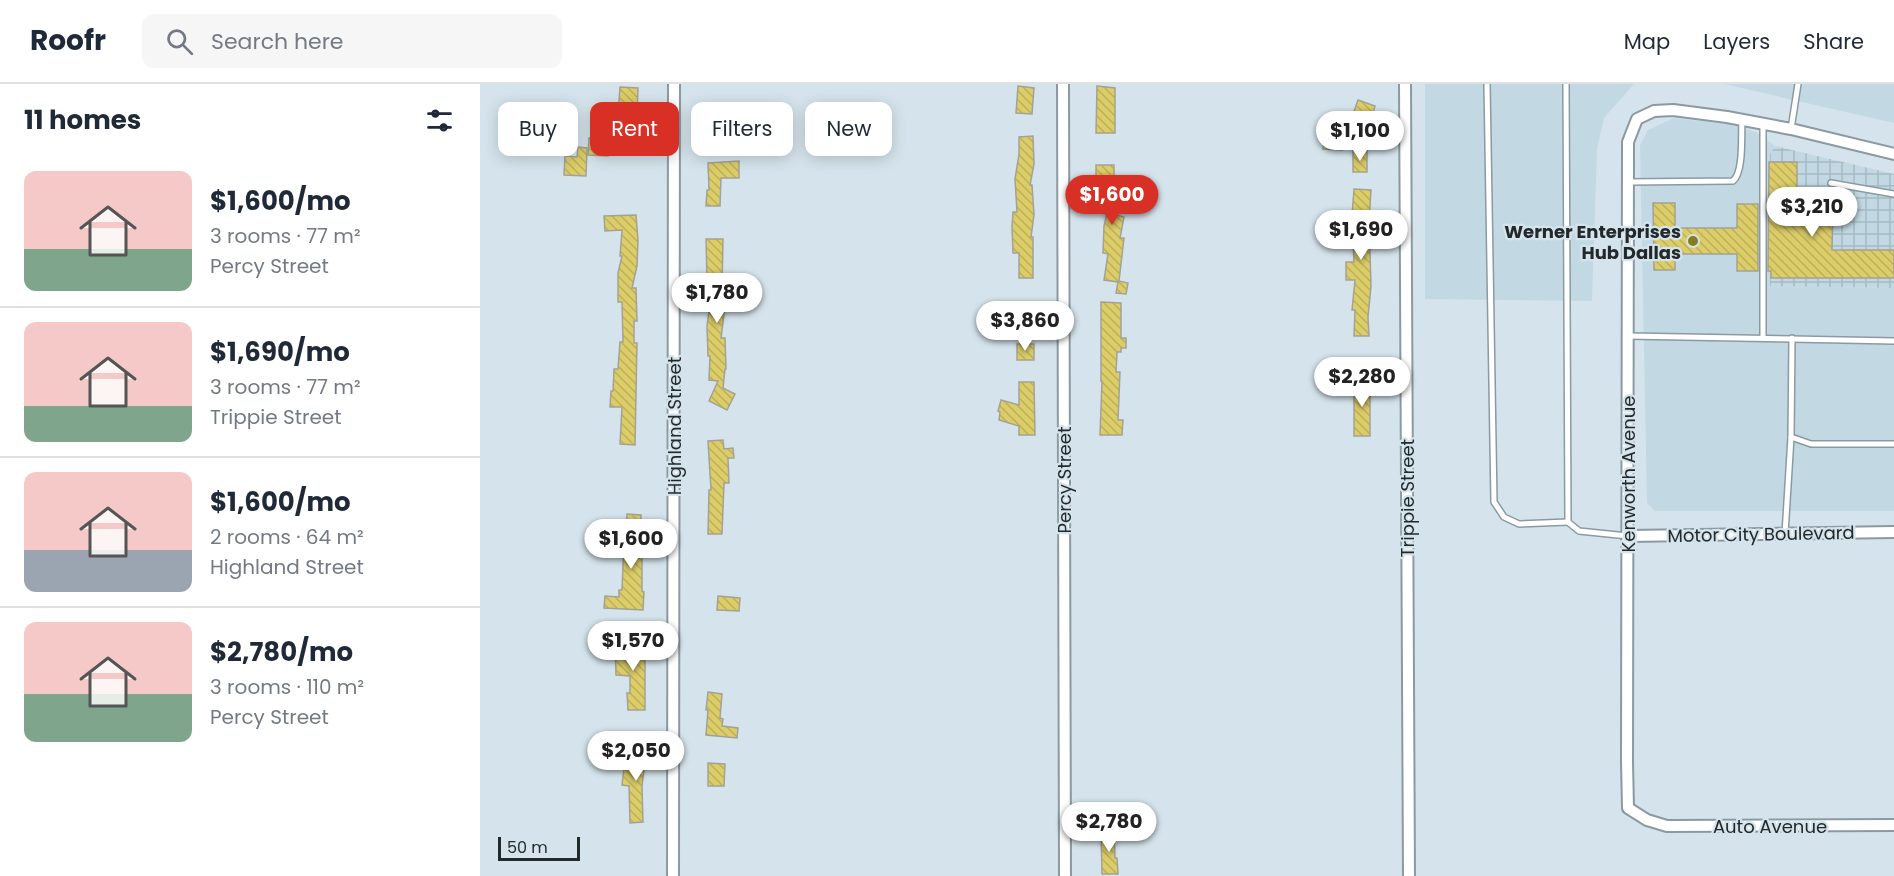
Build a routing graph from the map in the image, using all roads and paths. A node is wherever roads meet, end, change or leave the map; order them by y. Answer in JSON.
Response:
{"nodes":[{"id":1,"x":674,"y":84,"type":"edge"},
{"id":2,"x":1062,"y":84,"type":"edge"},
{"id":3,"x":1405,"y":84,"type":"edge"},
{"id":4,"x":1487,"y":84,"type":"edge"},
{"id":5,"x":1566,"y":84,"type":"edge"},
{"id":6,"x":1798,"y":84,"type":"edge"},
{"id":7,"x":1742,"y":120,"type":"junction"},
{"id":8,"x":1763,"y":125,"type":"junction"},
{"id":9,"x":1791,"y":129,"type":"junction"},
{"id":10,"x":1894,"y":154,"type":"edge"},
{"id":11,"x":1628,"y":182,"type":"junction"},
{"id":12,"x":1831,"y":183,"type":"dead end"},
{"id":13,"x":1894,"y":194,"type":"edge"},
{"id":14,"x":1628,"y":336,"type":"junction"},
{"id":15,"x":1763,"y":338,"type":"junction"},
{"id":16,"x":1792,"y":338,"type":"junction"},
{"id":17,"x":1894,"y":340,"type":"edge"},
{"id":18,"x":1791,"y":437,"type":"junction"},
{"id":19,"x":1894,"y":444,"type":"edge"},
{"id":20,"x":1568,"y":522,"type":"junction"},
{"id":21,"x":1894,"y":532,"type":"edge"},
{"id":22,"x":1785,"y":534,"type":"junction"},
{"id":23,"x":1628,"y":536,"type":"junction"},
{"id":24,"x":1647,"y":820,"type":"joint"},
{"id":25,"x":1894,"y":825,"type":"edge"},
{"id":26,"x":673,"y":876,"type":"edge"},
{"id":27,"x":1065,"y":876,"type":"edge"},
{"id":28,"x":1409,"y":876,"type":"edge"}],
"edges":[{"from":1,"to":26,"type":"street","name":"Highland Street"},
{"from":2,"to":27,"type":"street","name":"Percy Street"},
{"from":3,"to":28,"type":"street","name":"Trippie Street"},
{"from":4,"to":20,"type":"lane"},
{"from":5,"to":20,"type":"lane"},
{"from":6,"to":9,"type":"lane"},
{"from":7,"to":8,"type":"street"},
{"from":7,"to":11,"type":"lane"},
{"from":7,"to":11,"type":"street","name":"Kenworth Avenue"},
{"from":8,"to":9,"type":"street"},
{"from":8,"to":15,"type":"lane"},
{"from":9,"to":10,"type":"street"},
{"from":11,"to":14,"type":"street","name":"Kenworth Avenue"},
{"from":12,"to":13,"type":"lane"},
{"from":14,"to":15,"type":"lane"},
{"from":14,"to":23,"type":"street","name":"Kenworth Avenue"},
{"from":15,"to":16,"type":"lane"},
{"from":16,"to":17,"type":"lane"},
{"from":16,"to":18,"type":"lane"},
{"from":18,"to":19,"type":"lane"},
{"from":18,"to":22,"type":"lane"},
{"from":20,"to":23,"type":"lane"},
{"from":21,"to":22,"type":"street","name":"Motor City Boulevard"},
{"from":22,"to":23,"type":"street","name":"Motor City Boulevard"},
{"from":23,"to":24,"type":"street","name":"Kenworth Avenue"},
{"from":24,"to":25,"type":"street","name":"Auto Avenue"}]}
